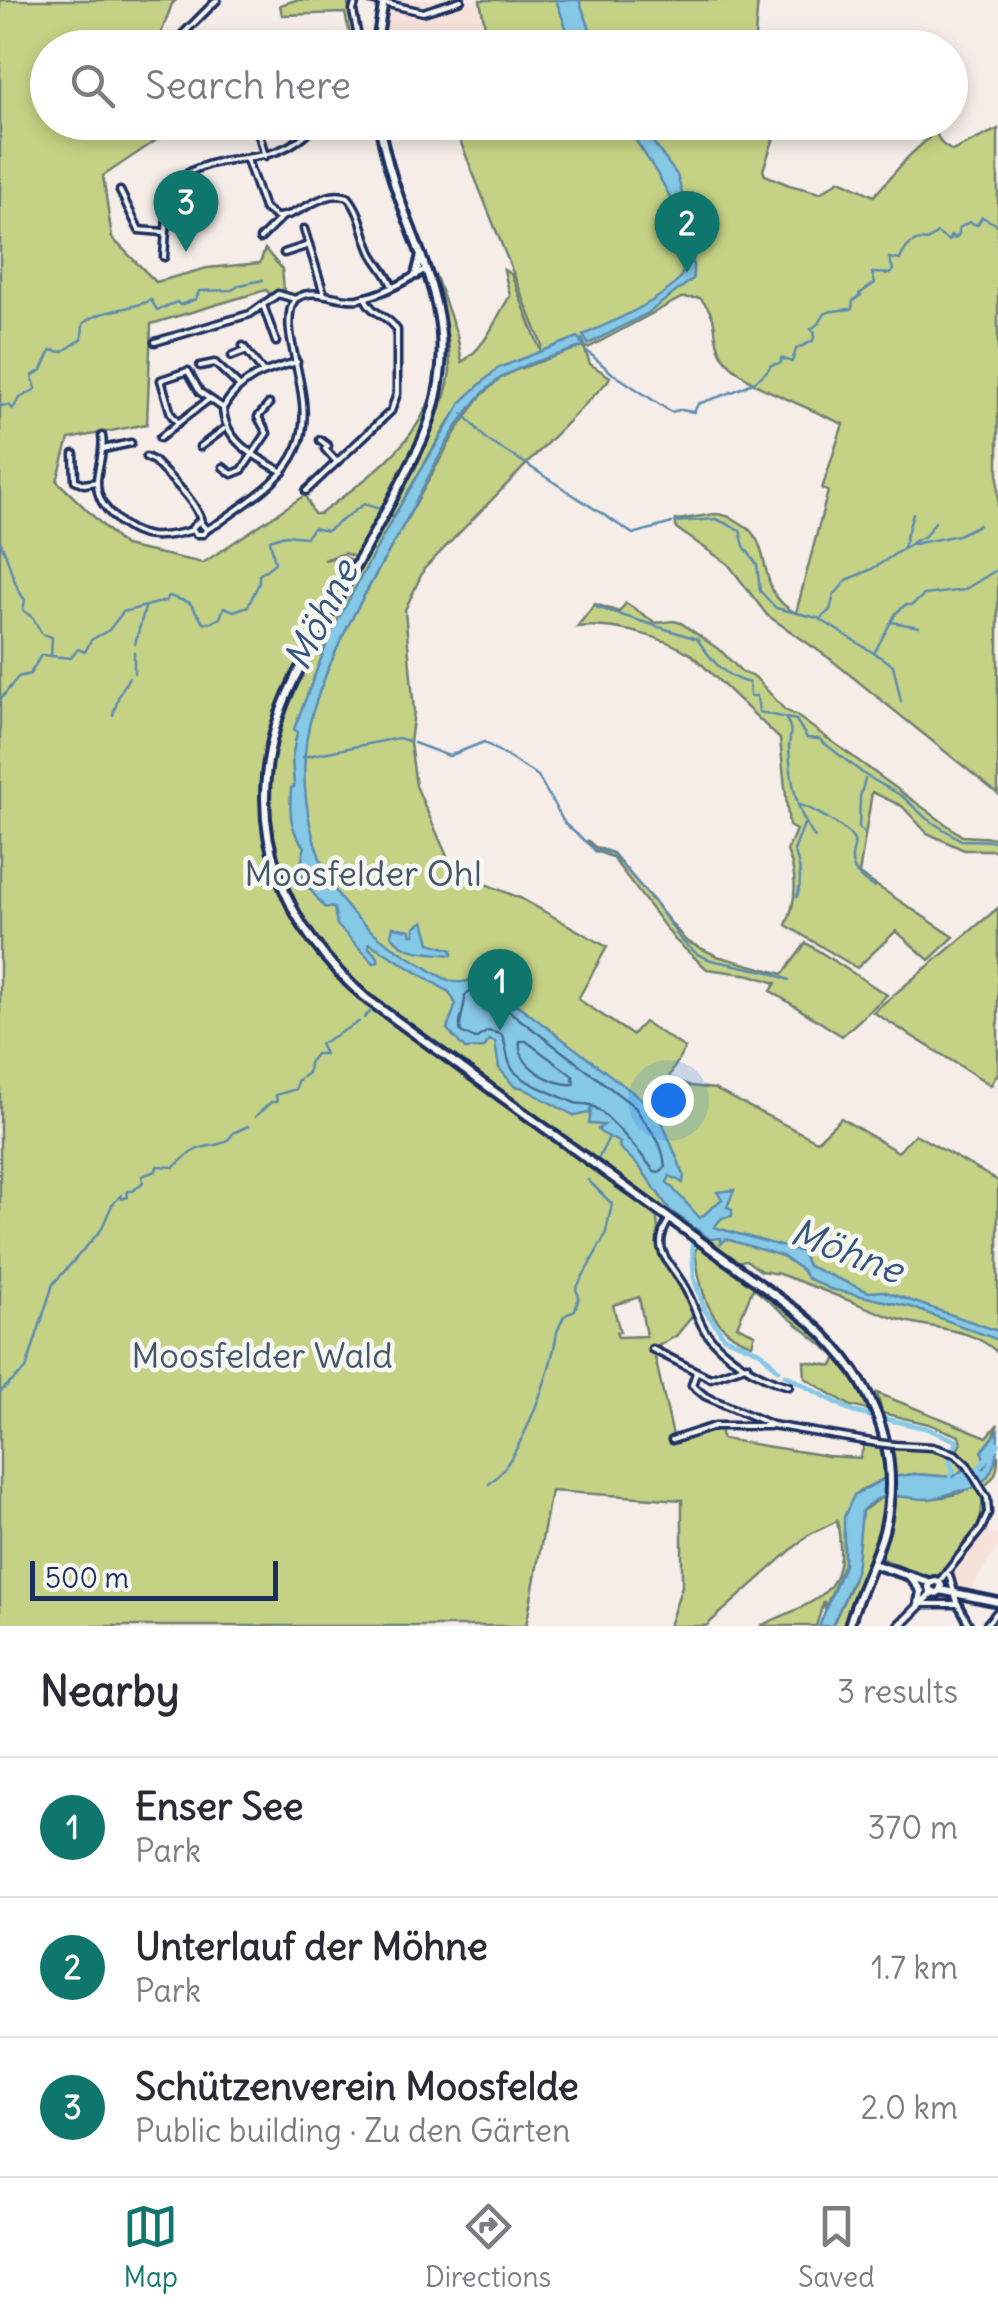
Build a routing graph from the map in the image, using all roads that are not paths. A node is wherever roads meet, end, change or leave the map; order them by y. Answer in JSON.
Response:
{"nodes":[{"id":1,"x":216,"y":0,"type":"edge"},
{"id":2,"x":356,"y":0,"type":"edge"},
{"id":3,"x":370,"y":0,"type":"edge"},
{"id":4,"x":460,"y":0,"type":"edge"},
{"id":5,"x":384,"y":2,"type":"edge"},
{"id":6,"x":447,"y":3,"type":"edge"},
{"id":7,"x":187,"y":30,"type":"edge"},
{"id":8,"x":357,"y":30,"type":"edge"},
{"id":9,"x":379,"y":30,"type":"edge"},
{"id":10,"x":261,"y":140,"type":"edge"},
{"id":11,"x":299,"y":140,"type":"edge"},
{"id":12,"x":383,"y":140,"type":"edge"},
{"id":13,"x":266,"y":156,"type":"junction"},
{"id":14,"x":246,"y":160,"type":"junction"},
{"id":15,"x":120,"y":190,"type":"dead end"},
{"id":16,"x":282,"y":218,"type":"junction"},
{"id":17,"x":304,"y":229,"type":"dead end"},
{"id":18,"x":164,"y":232,"type":"junction"},
{"id":19,"x":260,"y":238,"type":"dead end"},
{"id":20,"x":307,"y":244,"type":"junction"},
{"id":21,"x":284,"y":254,"type":"dead end"},
{"id":22,"x":422,"y":254,"type":"junction"},
{"id":23,"x":164,"y":258,"type":"dead end"},
{"id":24,"x":427,"y":269,"type":"junction"},
{"id":25,"x":416,"y":275,"type":"junction"},
{"id":26,"x":392,"y":287,"type":"junction"},
{"id":27,"x":324,"y":294,"type":"junction"},
{"id":28,"x":365,"y":297,"type":"junction"},
{"id":29,"x":295,"y":299,"type":"junction"},
{"id":30,"x":263,"y":305,"type":"junction"},
{"id":31,"x":155,"y":342,"type":"dead end"},
{"id":32,"x":276,"y":342,"type":"dead end"},
{"id":33,"x":232,"y":356,"type":"dead end"},
{"id":34,"x":298,"y":362,"type":"junction"},
{"id":35,"x":200,"y":366,"type":"dead end"},
{"id":36,"x":262,"y":372,"type":"junction"},
{"id":37,"x":239,"y":386,"type":"junction"},
{"id":38,"x":208,"y":400,"type":"junction"},
{"id":39,"x":269,"y":404,"type":"dead end"},
{"id":40,"x":222,"y":408,"type":"junction"},
{"id":41,"x":178,"y":422,"type":"junction"},
{"id":42,"x":226,"y":428,"type":"junction"},
{"id":43,"x":102,"y":436,"type":"dead end"},
{"id":44,"x":160,"y":438,"type":"dead end"},
{"id":45,"x":320,"y":440,"type":"dead end"},
{"id":46,"x":131,"y":443,"type":"dead end"},
{"id":47,"x":200,"y":447,"type":"dead end"},
{"id":48,"x":103,"y":448,"type":"junction"},
{"id":49,"x":74,"y":454,"type":"dead end"},
{"id":50,"x":253,"y":454,"type":"junction"},
{"id":51,"x":146,"y":457,"type":"dead end"},
{"id":52,"x":336,"y":462,"type":"junction"},
{"id":53,"x":223,"y":467,"type":"dead end"},
{"id":54,"x":283,"y":472,"type":"junction"},
{"id":55,"x":97,"y":482,"type":"junction"},
{"id":56,"x":306,"y":491,"type":"dead end"},
{"id":57,"x":201,"y":522,"type":"junction"},
{"id":58,"x":206,"y":528,"type":"junction"},
{"id":59,"x":192,"y":530,"type":"junction"},
{"id":60,"x":669,"y":1220,"type":"junction"},
{"id":61,"x":652,"y":1350,"type":"dead end"},
{"id":62,"x":747,"y":1366,"type":"junction"},
{"id":63,"x":696,"y":1373,"type":"junction"},
{"id":64,"x":789,"y":1386,"type":"dead end"},
{"id":65,"x":772,"y":1425,"type":"junction"},
{"id":66,"x":672,"y":1440,"type":"dead end"},
{"id":67,"x":873,"y":1564,"type":"junction"},
{"id":68,"x":949,"y":1570,"type":"junction"},
{"id":69,"x":910,"y":1576,"type":"junction"},
{"id":70,"x":935,"y":1586,"type":"junction"},
{"id":71,"x":960,"y":1594,"type":"junction"},
{"id":72,"x":998,"y":1602,"type":"edge"},
{"id":73,"x":919,"y":1603,"type":"junction"},
{"id":74,"x":958,"y":1604,"type":"junction"},
{"id":75,"x":998,"y":1611,"type":"edge"},
{"id":76,"x":849,"y":1626,"type":"edge"},
{"id":77,"x":899,"y":1626,"type":"edge"},
{"id":78,"x":970,"y":1626,"type":"edge"},
{"id":79,"x":984,"y":1626,"type":"edge"}],
"edges":[{"from":1,"to":7,"type":"street"},
{"from":2,"to":8,"type":"street"},
{"from":3,"to":5,"type":"street"},
{"from":4,"to":6,"type":"street"},
{"from":5,"to":6,"type":"street"},
{"from":5,"to":9,"type":"main road"},
{"from":10,"to":13,"type":"street"},
{"from":11,"to":13,"type":"street"},
{"from":12,"to":22,"type":"main road"},
{"from":13,"to":14,"type":"street"},
{"from":14,"to":16,"type":"street"},
{"from":14,"to":18,"type":"street"},
{"from":15,"to":18,"type":"street"},
{"from":16,"to":19,"type":"street"},
{"from":16,"to":26,"type":"street"},
{"from":17,"to":20,"type":"street"},
{"from":18,"to":23,"type":"street"},
{"from":20,"to":21,"type":"street"},
{"from":20,"to":27,"type":"street"},
{"from":22,"to":24,"type":"main road"},
{"from":22,"to":25,"type":"main road"},
{"from":24,"to":25,"type":"street"},
{"from":24,"to":60,"type":"main road"},
{"from":25,"to":26,"type":"street"},
{"from":26,"to":28,"type":"street"},
{"from":27,"to":28,"type":"street"},
{"from":27,"to":29,"type":"street"},
{"from":28,"to":52,"type":"street"},
{"from":29,"to":30,"type":"street"},
{"from":29,"to":34,"type":"street"},
{"from":30,"to":31,"type":"street"},
{"from":30,"to":32,"type":"street"},
{"from":33,"to":36,"type":"street"},
{"from":34,"to":36,"type":"street"},
{"from":34,"to":54,"type":"street"},
{"from":35,"to":37,"type":"street"},
{"from":36,"to":37,"type":"street"},
{"from":37,"to":40,"type":"street"},
{"from":38,"to":40,"type":"street"},
{"from":38,"to":41,"type":"street"},
{"from":38,"to":41,"type":"street"},
{"from":39,"to":50,"type":"street"},
{"from":40,"to":42,"type":"street"},
{"from":41,"to":44,"type":"street"},
{"from":42,"to":47,"type":"street"},
{"from":42,"to":50,"type":"street"},
{"from":43,"to":48,"type":"street"},
{"from":45,"to":52,"type":"street"},
{"from":46,"to":48,"type":"street"},
{"from":48,"to":55,"type":"street"},
{"from":49,"to":55,"type":"street"},
{"from":50,"to":53,"type":"street"},
{"from":50,"to":54,"type":"street"},
{"from":51,"to":57,"type":"street"},
{"from":52,"to":56,"type":"street"},
{"from":54,"to":58,"type":"street"},
{"from":55,"to":59,"type":"street"},
{"from":57,"to":58,"type":"street"},
{"from":57,"to":59,"type":"street"},
{"from":58,"to":59,"type":"street"},
{"from":60,"to":62,"type":"street"},
{"from":60,"to":67,"type":"main road"},
{"from":61,"to":63,"type":"street"},
{"from":62,"to":63,"type":"street"},
{"from":62,"to":64,"type":"street"},
{"from":63,"to":65,"type":"street"},
{"from":65,"to":66,"type":"street"},
{"from":65,"to":68,"type":"street","bridge":true},
{"from":67,"to":69,"type":"main road"},
{"from":67,"to":76,"type":"main road"},
{"from":68,"to":70,"type":"street"},
{"from":68,"to":71,"type":"street"},
{"from":69,"to":70,"type":"main road"},
{"from":69,"to":73,"type":"main road"},
{"from":70,"to":71,"type":"main road"},
{"from":70,"to":73,"type":"main road"},
{"from":71,"to":72,"type":"main road"},
{"from":71,"to":74,"type":"street"},
{"from":73,"to":74,"type":"street"},
{"from":73,"to":77,"type":"main road"},
{"from":74,"to":78,"type":"street"},
{"from":75,"to":79,"type":"street"}]}
